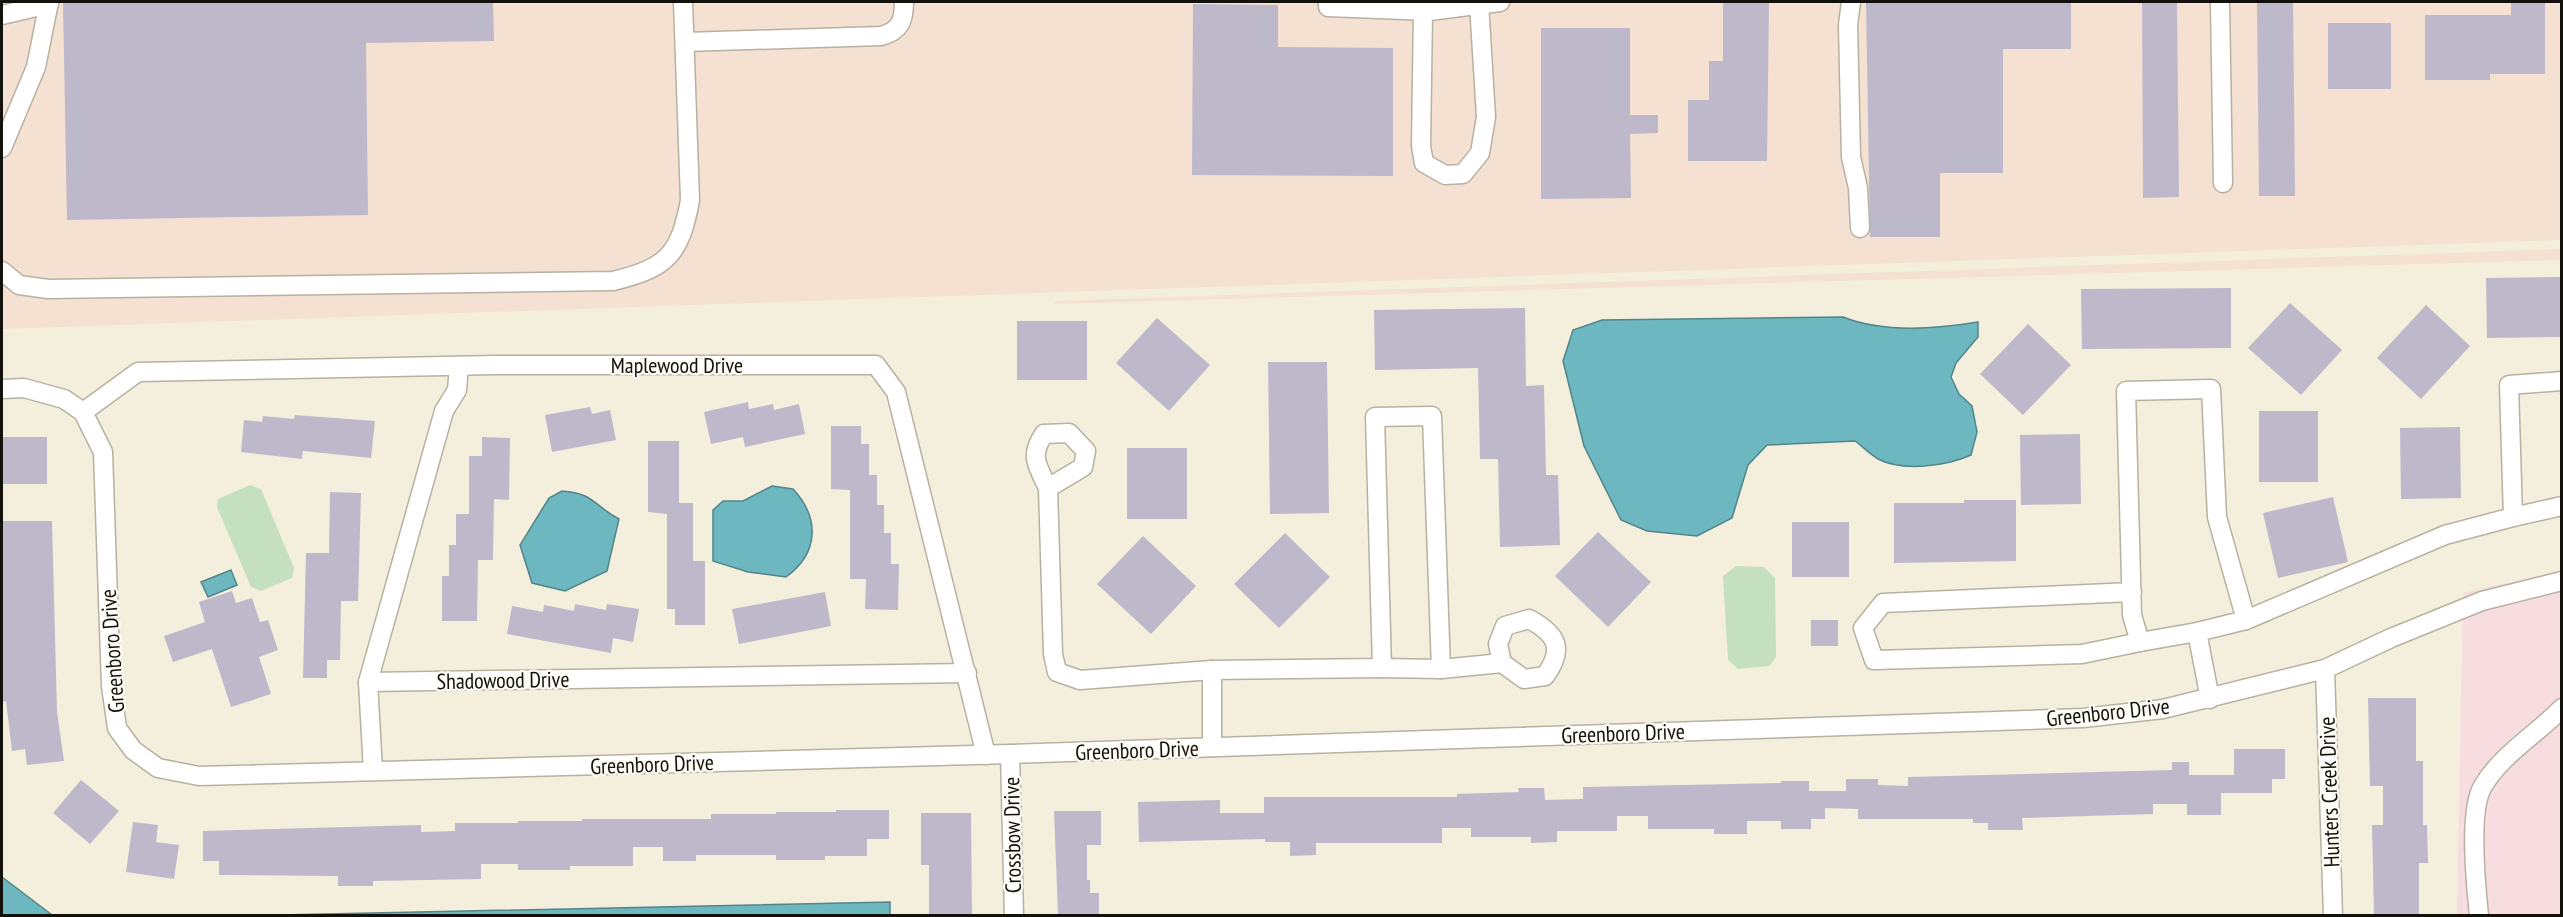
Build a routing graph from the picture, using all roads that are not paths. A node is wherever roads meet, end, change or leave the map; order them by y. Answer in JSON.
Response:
{"nodes":[{"id":1,"x":683,"y":2,"type":"edge"},
{"id":2,"x":904,"y":2,"type":"edge"},
{"id":3,"x":1328,"y":2,"type":"edge"},
{"id":4,"x":1500,"y":2,"type":"edge"},
{"id":5,"x":1851,"y":2,"type":"edge"},
{"id":6,"x":2220,"y":2,"type":"edge"},
{"id":7,"x":49,"y":3,"type":"edge"},
{"id":8,"x":1479,"y":3,"type":"junction"},
{"id":9,"x":1423,"y":11,"type":"junction"},
{"id":10,"x":2,"y":15,"type":"edge"},
{"id":11,"x":685,"y":42,"type":"junction"},
{"id":12,"x":2,"y":148,"type":"edge"},
{"id":13,"x":2223,"y":183,"type":"dead end"},
{"id":14,"x":1860,"y":228,"type":"dead end"},
{"id":15,"x":2,"y":271,"type":"edge"},
{"id":16,"x":459,"y":366,"type":"junction"},
{"id":17,"x":2562,"y":381,"type":"edge"},
{"id":18,"x":2,"y":389,"type":"edge"},
{"id":19,"x":83,"y":412,"type":"junction"},
{"id":20,"x":1048,"y":488,"type":"dead end"},
{"id":21,"x":2562,"y":506,"type":"edge"},
{"id":22,"x":2512,"y":517,"type":"junction"},
{"id":23,"x":2562,"y":581,"type":"edge"},
{"id":24,"x":2132,"y":592,"type":"junction"},
{"id":25,"x":2246,"y":620,"type":"junction"},
{"id":26,"x":2197,"y":632,"type":"junction"},
{"id":27,"x":2140,"y":642,"type":"junction"},
{"id":28,"x":1502,"y":663,"type":"dead end"},
{"id":29,"x":1382,"y":668,"type":"junction"},
{"id":30,"x":1441,"y":669,"type":"junction"},
{"id":31,"x":2325,"y":669,"type":"junction"},
{"id":32,"x":1212,"y":670,"type":"junction"},
{"id":33,"x":967,"y":673,"type":"junction"},
{"id":34,"x":368,"y":681,"type":"junction"},
{"id":35,"x":2210,"y":699,"type":"junction"},
{"id":36,"x":2562,"y":708,"type":"edge"},
{"id":37,"x":1212,"y":747,"type":"junction"},
{"id":38,"x":1010,"y":754,"type":"junction"},
{"id":39,"x":986,"y":755,"type":"junction"},
{"id":40,"x":373,"y":771,"type":"junction"},
{"id":41,"x":1014,"y":915,"type":"edge"},
{"id":42,"x":2333,"y":915,"type":"edge"},
{"id":43,"x":2479,"y":915,"type":"edge"}],
"edges":[{"from":1,"to":11,"type":"street"},
{"from":2,"to":11,"type":"street"},
{"from":3,"to":9,"type":"street"},
{"from":4,"to":8,"type":"street"},
{"from":5,"to":14,"type":"street"},
{"from":6,"to":13,"type":"street"},
{"from":7,"to":10,"type":"street"},
{"from":7,"to":12,"type":"street"},
{"from":8,"to":9,"type":"street"},
{"from":8,"to":9,"type":"street"},
{"from":11,"to":15,"type":"street"},
{"from":16,"to":19,"type":"street","name":"Maplewood Drive"},
{"from":16,"to":33,"type":"street","name":"Maplewood Drive"},
{"from":16,"to":34,"type":"street"},
{"from":17,"to":22,"type":"street"},
{"from":18,"to":19,"type":"street"},
{"from":19,"to":40,"type":"street","name":"Greenboro Drive"},
{"from":20,"to":32,"type":"street"},
{"from":21,"to":22,"type":"street"},
{"from":22,"to":25,"type":"street"},
{"from":23,"to":31,"type":"street","name":"Greenboro Drive"},
{"from":24,"to":25,"type":"street"},
{"from":24,"to":27,"type":"street"},
{"from":24,"to":27,"type":"street"},
{"from":25,"to":26,"type":"street"},
{"from":26,"to":27,"type":"street"},
{"from":26,"to":35,"type":"street"},
{"from":28,"to":30,"type":"street"},
{"from":29,"to":30,"type":"street"},
{"from":29,"to":30,"type":"street"},
{"from":29,"to":32,"type":"street"},
{"from":31,"to":35,"type":"street","name":"Greenboro Drive"},
{"from":31,"to":42,"type":"street","name":"Hunters Creek Drive"},
{"from":32,"to":37,"type":"street"},
{"from":33,"to":34,"type":"street","name":"Shadowood Drive"},
{"from":33,"to":39,"type":"street","name":"Maplewood Drive"},
{"from":34,"to":40,"type":"street"},
{"from":35,"to":37,"type":"street","name":"Greenboro Drive"},
{"from":36,"to":43,"type":"street"},
{"from":37,"to":38,"type":"street","name":"Greenboro Drive"},
{"from":38,"to":39,"type":"street","name":"Greenboro Drive"},
{"from":38,"to":41,"type":"street","name":"Crossbow Drive"},
{"from":39,"to":40,"type":"street","name":"Greenboro Drive"}]}
